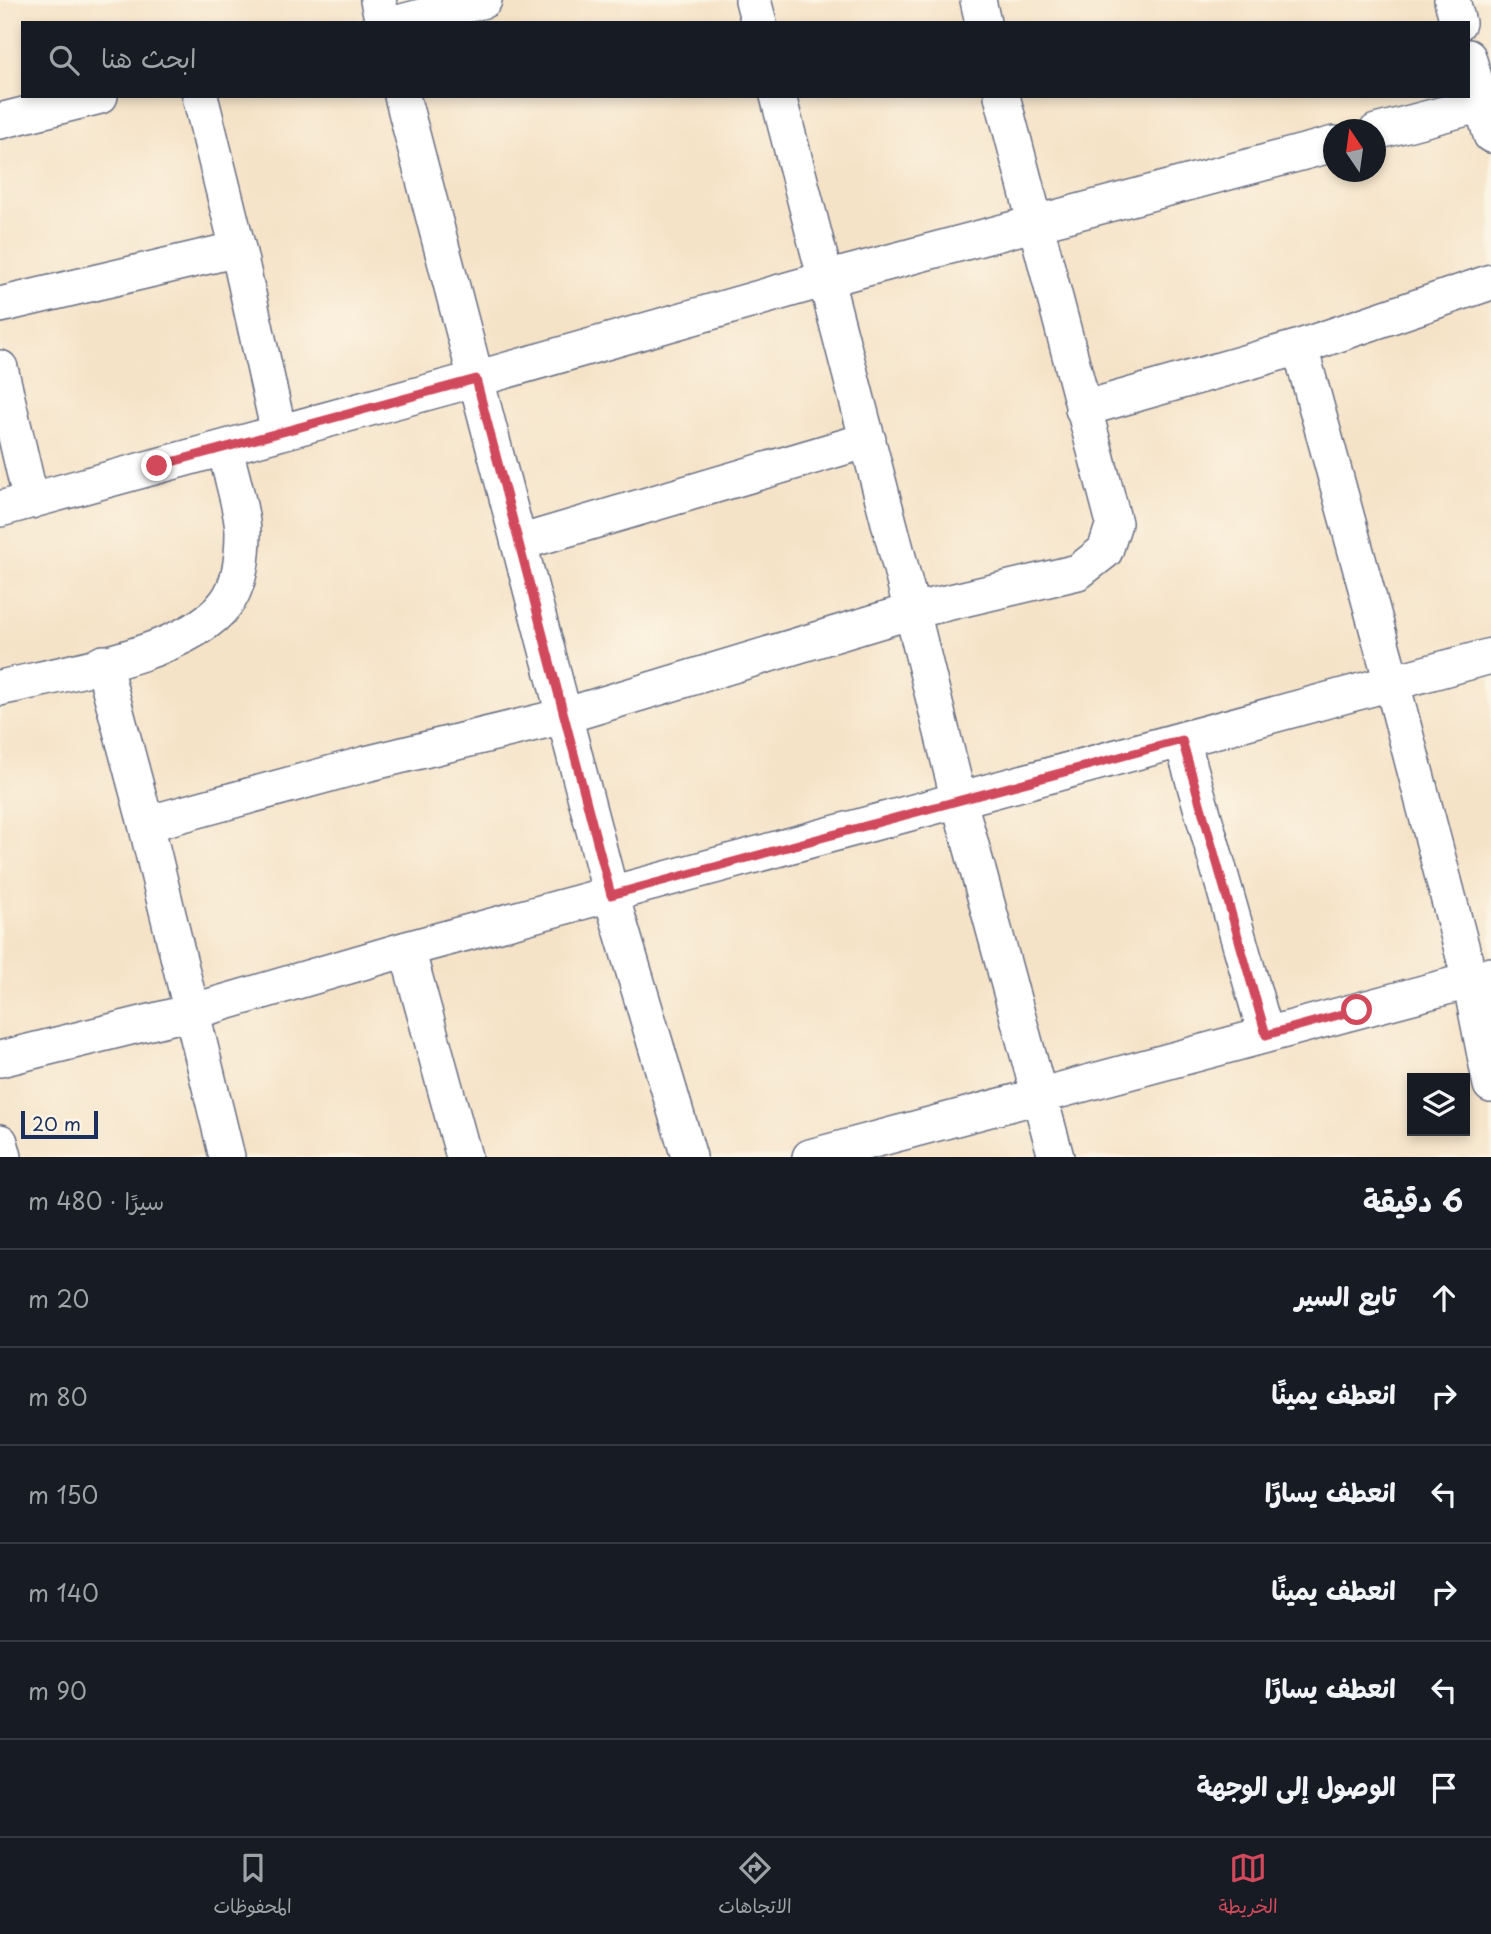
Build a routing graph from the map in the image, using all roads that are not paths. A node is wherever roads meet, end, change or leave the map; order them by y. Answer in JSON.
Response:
{"nodes":[{"id":1,"x":378,"y":0,"type":"edge"},
{"id":2,"x":484,"y":0,"type":"edge"},
{"id":3,"x":753,"y":0,"type":"edge"},
{"id":4,"x":978,"y":0,"type":"edge"},
{"id":5,"x":383,"y":21,"type":"edge"},
{"id":6,"x":405,"y":21,"type":"edge"},
{"id":7,"x":758,"y":21,"type":"edge"},
{"id":8,"x":983,"y":21,"type":"edge"},
{"id":9,"x":1470,"y":64,"type":"edge"},
{"id":10,"x":92,"y":98,"type":"edge"},
{"id":11,"x":200,"y":98,"type":"edge"},
{"id":12,"x":403,"y":98,"type":"edge"},
{"id":13,"x":779,"y":98,"type":"edge"},
{"id":14,"x":1003,"y":98,"type":"edge"},
{"id":15,"x":1486,"y":120,"type":"edge"},
{"id":16,"x":0,"y":121,"type":"edge"},
{"id":17,"x":1386,"y":131,"type":"edge"},
{"id":18,"x":1323,"y":147,"type":"edge"},
{"id":19,"x":1035,"y":224,"type":"junction"},
{"id":20,"x":238,"y":249,"type":"junction"},
{"id":21,"x":826,"y":279,"type":"junction"},
{"id":22,"x":1491,"y":282,"type":"edge"},
{"id":23,"x":0,"y":305,"type":"edge"},
{"id":24,"x":1300,"y":347,"type":"junction"},
{"id":25,"x":0,"y":368,"type":"edge"},
{"id":26,"x":476,"y":379,"type":"junction"},
{"id":27,"x":1083,"y":408,"type":"junction"},
{"id":28,"x":279,"y":433,"type":"junction"},
{"id":29,"x":868,"y":440,"type":"junction"},
{"id":30,"x":225,"y":448,"type":"junction"},
{"id":31,"x":15,"y":505,"type":"edge"},
{"id":32,"x":519,"y":543,"type":"junction"},
{"id":33,"x":912,"y":611,"type":"junction"},
{"id":34,"x":1491,"y":656,"type":"edge"},
{"id":35,"x":103,"y":663,"type":"junction"},
{"id":36,"x":1392,"y":683,"type":"junction"},
{"id":37,"x":0,"y":688,"type":"edge"},
{"id":38,"x":564,"y":716,"type":"junction"},
{"id":39,"x":1182,"y":740,"type":"junction"},
{"id":40,"x":959,"y":801,"type":"junction"},
{"id":41,"x":146,"y":824,"type":"junction"},
{"id":42,"x":611,"y":895,"type":"junction"},
{"id":43,"x":407,"y":949,"type":"junction"},
{"id":44,"x":1481,"y":977,"type":"edge"},
{"id":45,"x":191,"y":1012,"type":"junction"},
{"id":46,"x":1266,"y":1035,"type":"junction"},
{"id":47,"x":0,"y":1059,"type":"edge"},
{"id":48,"x":1491,"y":1085,"type":"edge"},
{"id":49,"x":1040,"y":1097,"type":"junction"},
{"id":50,"x":0,"y":1142,"type":"edge"},
{"id":51,"x":4,"y":1157,"type":"edge"},
{"id":52,"x":227,"y":1157,"type":"edge"},
{"id":53,"x":464,"y":1157,"type":"edge"},
{"id":54,"x":689,"y":1157,"type":"edge"},
{"id":55,"x":810,"y":1157,"type":"edge"},
{"id":56,"x":1056,"y":1157,"type":"edge"}],
"edges":[{"from":1,"to":5,"type":"street"},
{"from":2,"to":6,"type":"street"},
{"from":3,"to":7,"type":"street"},
{"from":4,"to":8,"type":"street"},
{"from":9,"to":15,"type":"street"},
{"from":10,"to":16,"type":"street"},
{"from":11,"to":20,"type":"street"},
{"from":12,"to":26,"type":"street"},
{"from":13,"to":21,"type":"street"},
{"from":14,"to":19,"type":"street"},
{"from":15,"to":17,"type":"street"},
{"from":18,"to":19,"type":"street"},
{"from":19,"to":21,"type":"street"},
{"from":19,"to":27,"type":"street"},
{"from":20,"to":23,"type":"street"},
{"from":20,"to":28,"type":"street"},
{"from":21,"to":26,"type":"street"},
{"from":21,"to":29,"type":"street"},
{"from":22,"to":24,"type":"street"},
{"from":24,"to":27,"type":"street"},
{"from":24,"to":36,"type":"street"},
{"from":25,"to":31,"type":"street"},
{"from":26,"to":28,"type":"street"},
{"from":26,"to":32,"type":"street"},
{"from":27,"to":33,"type":"street"},
{"from":28,"to":30,"type":"street"},
{"from":29,"to":32,"type":"street"},
{"from":29,"to":33,"type":"street"},
{"from":30,"to":31,"type":"street"},
{"from":30,"to":35,"type":"street"},
{"from":32,"to":38,"type":"street"},
{"from":33,"to":38,"type":"street"},
{"from":33,"to":40,"type":"street"},
{"from":34,"to":36,"type":"street"},
{"from":35,"to":37,"type":"street"},
{"from":35,"to":41,"type":"street"},
{"from":36,"to":39,"type":"street"},
{"from":36,"to":44,"type":"street"},
{"from":38,"to":41,"type":"street"},
{"from":38,"to":42,"type":"street"},
{"from":39,"to":40,"type":"street"},
{"from":39,"to":46,"type":"street"},
{"from":40,"to":42,"type":"street"},
{"from":40,"to":49,"type":"street"},
{"from":41,"to":45,"type":"street"},
{"from":42,"to":43,"type":"street"},
{"from":42,"to":54,"type":"street"},
{"from":43,"to":45,"type":"street"},
{"from":43,"to":53,"type":"street"},
{"from":44,"to":46,"type":"street"},
{"from":44,"to":48,"type":"street"},
{"from":45,"to":47,"type":"street"},
{"from":45,"to":52,"type":"street"},
{"from":46,"to":49,"type":"street"},
{"from":49,"to":55,"type":"street"},
{"from":49,"to":56,"type":"street"},
{"from":50,"to":51,"type":"street"}]}
